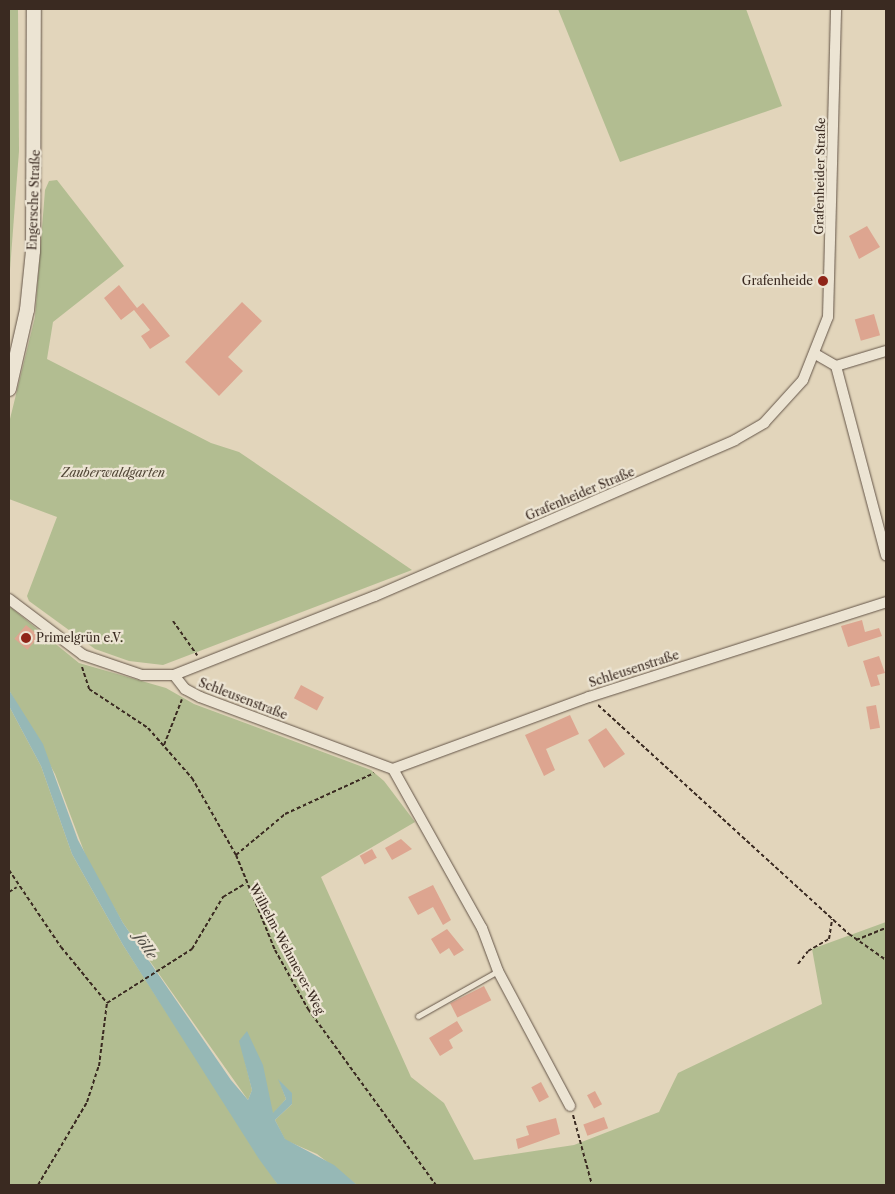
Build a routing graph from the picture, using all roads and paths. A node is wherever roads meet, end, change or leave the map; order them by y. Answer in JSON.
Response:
{"nodes":[{"id":1,"x":34,"y":9,"type":"edge"},
{"id":2,"x":836,"y":9,"type":"edge"},
{"id":3,"x":886,"y":351,"type":"edge"},
{"id":4,"x":817,"y":355,"type":"junction"},
{"id":5,"x":836,"y":366,"type":"junction"},
{"id":6,"x":9,"y":389,"type":"edge"},
{"id":7,"x":886,"y":555,"type":"edge"},
{"id":8,"x":9,"y":599,"type":"edge"},
{"id":9,"x":886,"y":602,"type":"edge"},
{"id":10,"x":174,"y":621,"type":"dead end"},
{"id":11,"x":83,"y":655,"type":"junction"},
{"id":12,"x":206,"y":664,"type":"junction"},
{"id":13,"x":174,"y":675,"type":"junction"},
{"id":14,"x":185,"y":689,"type":"junction"},
{"id":15,"x":589,"y":697,"type":"junction"},
{"id":16,"x":164,"y":745,"type":"junction"},
{"id":17,"x":393,"y":769,"type":"junction"},
{"id":18,"x":236,"y":855,"type":"junction"},
{"id":19,"x":9,"y":870,"type":"edge"},
{"id":20,"x":245,"y":884,"type":"junction"},
{"id":21,"x":17,"y":887,"type":"junction"},
{"id":22,"x":9,"y":892,"type":"edge"},
{"id":23,"x":832,"y":919,"type":"junction"},
{"id":24,"x":886,"y":928,"type":"edge"},
{"id":25,"x":856,"y":940,"type":"junction"},
{"id":26,"x":886,"y":960,"type":"edge"},
{"id":27,"x":798,"y":964,"type":"dead end"},
{"id":28,"x":498,"y":970,"type":"junction"},
{"id":29,"x":107,"y":1003,"type":"junction"},
{"id":30,"x":418,"y":1016,"type":"dead end"},
{"id":31,"x":570,"y":1106,"type":"joint"},
{"id":32,"x":38,"y":1185,"type":"edge"},
{"id":33,"x":436,"y":1185,"type":"edge"},
{"id":34,"x":592,"y":1185,"type":"edge"}],
"edges":[{"from":1,"to":6,"type":"main road","name":"Engersche Straße"},
{"from":2,"to":4,"type":"street","name":"Grafenheider Straße"},
{"from":3,"to":5,"type":"street"},
{"from":4,"to":5,"type":"street"},
{"from":4,"to":12,"type":"street","name":"Grafenheider Straße"},
{"from":5,"to":7,"type":"street"},
{"from":8,"to":11,"type":"street","name":"Grafenheider Straße"},
{"from":9,"to":15,"type":"street","name":"Schleusenstraße"},
{"from":10,"to":12,"type":"path"},
{"from":11,"to":13,"type":"street","name":"Grafenheider Straße"},
{"from":11,"to":16,"type":"path"},
{"from":12,"to":13,"type":"street","name":"Grafenheider Straße"},
{"from":13,"to":14,"type":"street","name":"Schleusenstraße"},
{"from":14,"to":16,"type":"path"},
{"from":14,"to":17,"type":"street","name":"Schleusenstraße"},
{"from":15,"to":17,"type":"street","name":"Schleusenstraße"},
{"from":15,"to":23,"type":"path"},
{"from":16,"to":18,"type":"path"},
{"from":17,"to":18,"type":"path"},
{"from":17,"to":28,"type":"street"},
{"from":18,"to":20,"type":"path"},
{"from":19,"to":21,"type":"path"},
{"from":20,"to":29,"type":"path","name":"Wilhelm-Wehmeyer-Weg"},
{"from":20,"to":33,"type":"path","name":"Wilhelm-Wehmeyer-Weg"},
{"from":21,"to":22,"type":"path"},
{"from":21,"to":29,"type":"path"},
{"from":23,"to":25,"type":"path"},
{"from":23,"to":27,"type":"path"},
{"from":24,"to":25,"type":"path"},
{"from":25,"to":26,"type":"path"},
{"from":28,"to":30,"type":"lane"},
{"from":28,"to":31,"type":"street"},
{"from":29,"to":32,"type":"path"},
{"from":31,"to":34,"type":"path"}]}
